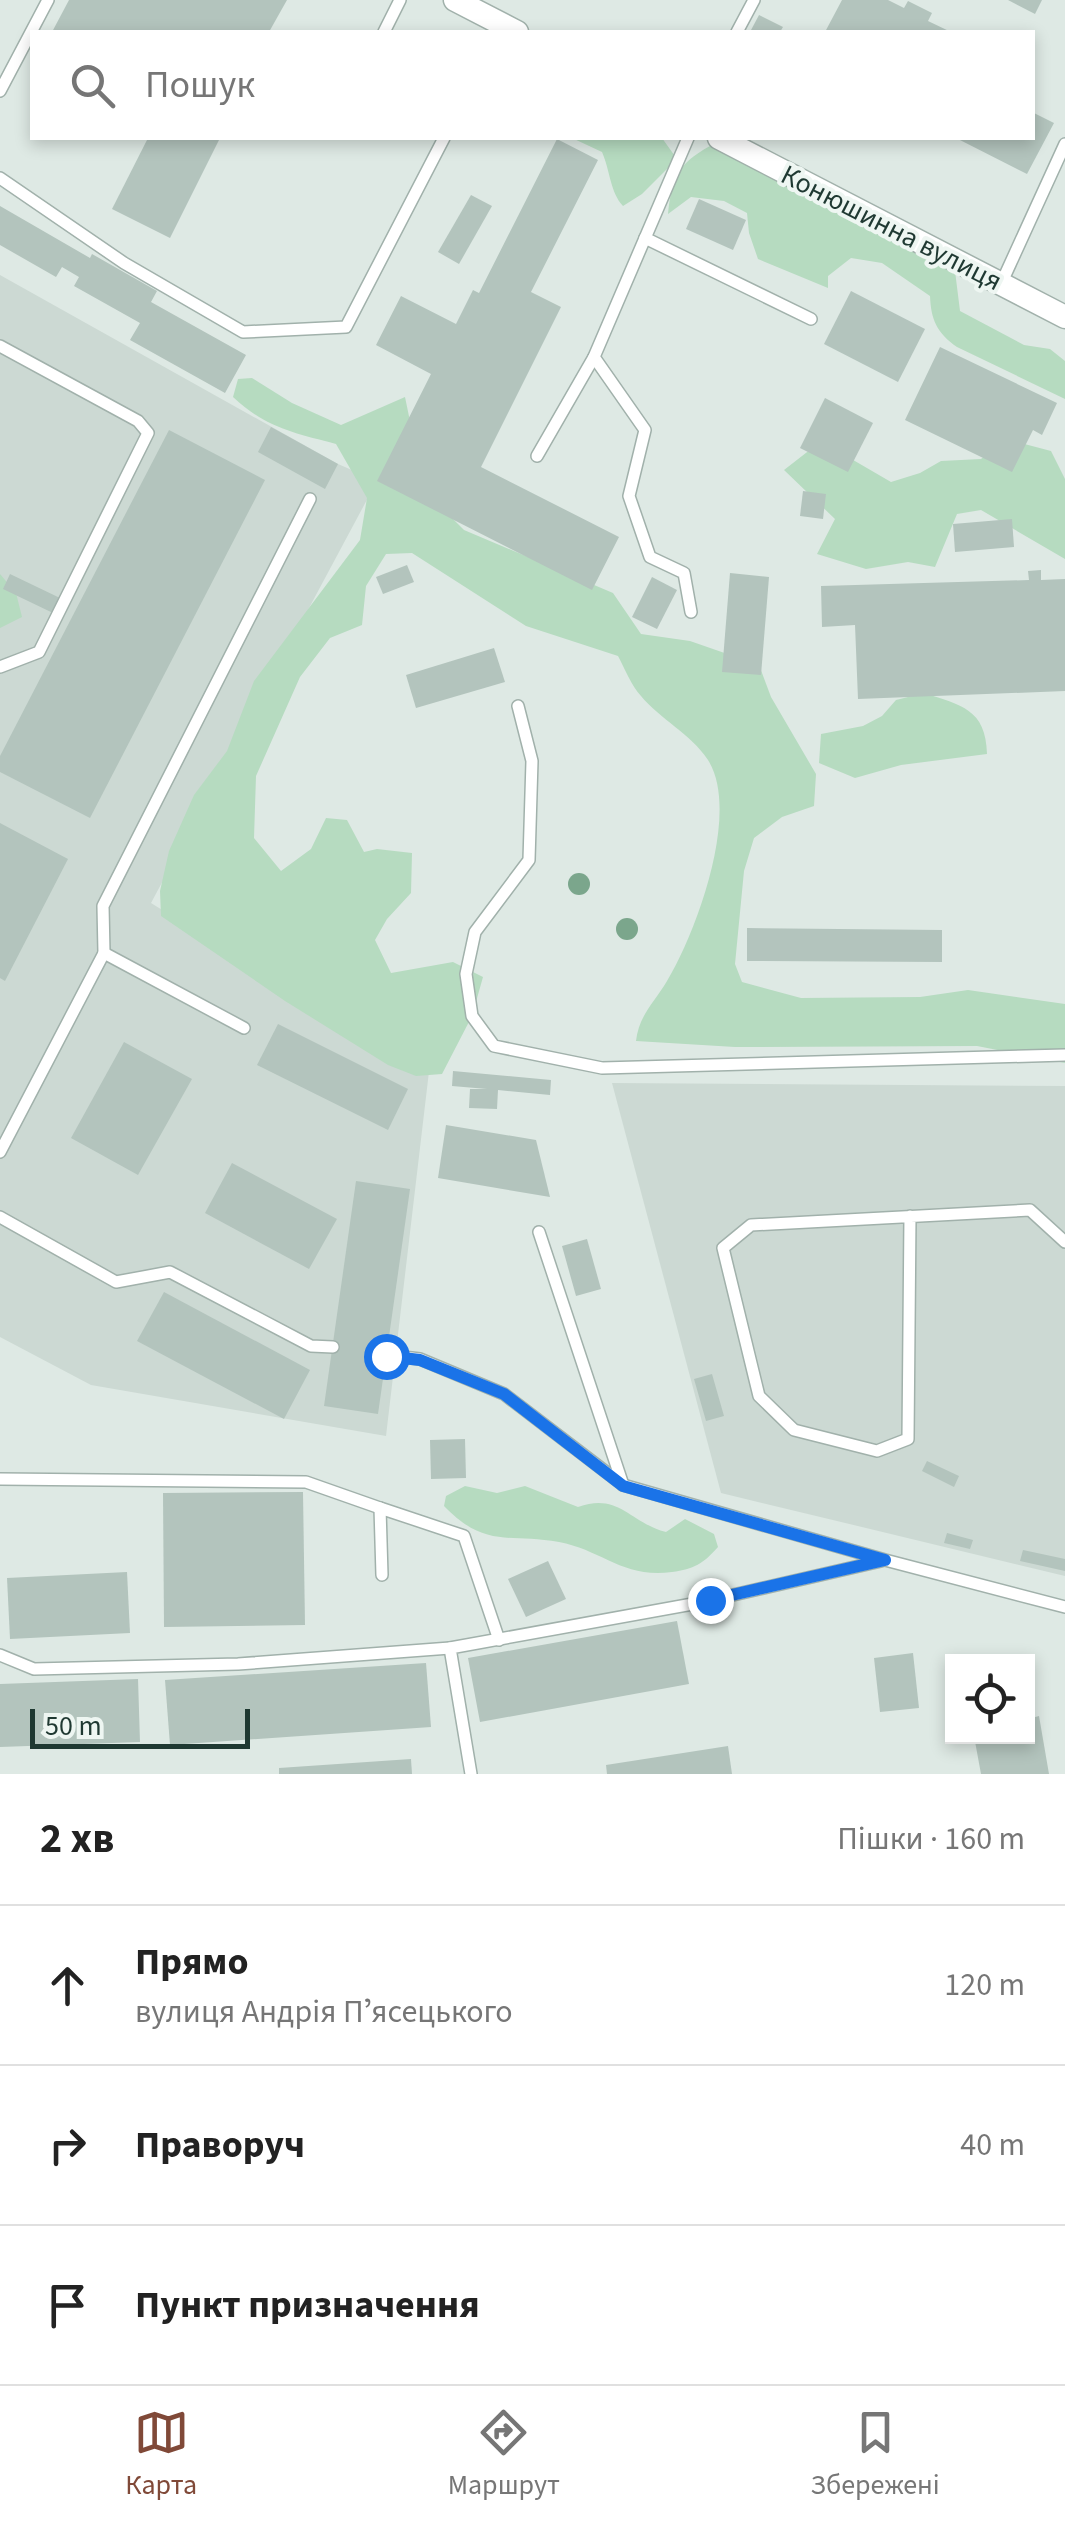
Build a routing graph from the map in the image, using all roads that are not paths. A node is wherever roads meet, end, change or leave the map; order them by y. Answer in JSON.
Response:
{"nodes":[{"id":1,"x":48,"y":0,"type":"edge"},
{"id":2,"x":400,"y":0,"type":"edge"},
{"id":3,"x":454,"y":0,"type":"edge"},
{"id":4,"x":754,"y":0,"type":"edge"},
{"id":5,"x":32,"y":30,"type":"edge"},
{"id":6,"x":385,"y":30,"type":"edge"},
{"id":7,"x":508,"y":30,"type":"edge"},
{"id":8,"x":738,"y":30,"type":"edge"},
{"id":9,"x":30,"y":34,"type":"edge"},
{"id":10,"x":0,"y":91,"type":"edge"},
{"id":11,"x":443,"y":140,"type":"edge"},
{"id":12,"x":687,"y":140,"type":"edge"},
{"id":13,"x":724,"y":140,"type":"edge"},
{"id":14,"x":1065,"y":144,"type":"edge"},
{"id":15,"x":0,"y":178,"type":"edge"},
{"id":16,"x":645,"y":238,"type":"junction"},
{"id":17,"x":1001,"y":284,"type":"junction"},
{"id":18,"x":1065,"y":317,"type":"edge"},
{"id":19,"x":811,"y":319,"type":"dead end"},
{"id":20,"x":0,"y":346,"type":"edge"},
{"id":21,"x":594,"y":356,"type":"junction"},
{"id":22,"x":537,"y":456,"type":"dead end"},
{"id":23,"x":310,"y":500,"type":"dead end"},
{"id":24,"x":692,"y":612,"type":"dead end"},
{"id":25,"x":0,"y":667,"type":"edge"},
{"id":26,"x":518,"y":706,"type":"dead end"},
{"id":27,"x":104,"y":954,"type":"junction"},
{"id":28,"x":244,"y":1028,"type":"dead end"},
{"id":29,"x":1065,"y":1055,"type":"edge"},
{"id":30,"x":0,"y":1152,"type":"edge"},
{"id":31,"x":910,"y":1216,"type":"junction"},
{"id":32,"x":0,"y":1217,"type":"edge"},
{"id":33,"x":540,"y":1232,"type":"dead end"},
{"id":34,"x":1065,"y":1242,"type":"edge"},
{"id":35,"x":333,"y":1347,"type":"dead end"},
{"id":36,"x":386,"y":1356,"type":"dead end"},
{"id":37,"x":0,"y":1479,"type":"edge"},
{"id":38,"x":623,"y":1486,"type":"junction"},
{"id":39,"x":380,"y":1508,"type":"junction"},
{"id":40,"x":885,"y":1560,"type":"junction"},
{"id":41,"x":382,"y":1575,"type":"dead end"},
{"id":42,"x":1065,"y":1607,"type":"edge"},
{"id":43,"x":499,"y":1640,"type":"junction"},
{"id":44,"x":450,"y":1648,"type":"junction"},
{"id":45,"x":0,"y":1655,"type":"edge"},
{"id":46,"x":471,"y":1774,"type":"edge"}],
"edges":[{"from":1,"to":5,"type":"lane"},
{"from":2,"to":6,"type":"lane"},
{"from":3,"to":7,"type":"street"},
{"from":4,"to":8,"type":"lane"},
{"from":9,"to":10,"type":"lane"},
{"from":11,"to":15,"type":"lane"},
{"from":12,"to":16,"type":"lane"},
{"from":13,"to":17,"type":"street","name":"Конюшинна вулиця"},
{"from":14,"to":17,"type":"lane"},
{"from":16,"to":19,"type":"lane"},
{"from":16,"to":21,"type":"lane"},
{"from":17,"to":18,"type":"street","name":"Конюшинна вулиця"},
{"from":20,"to":25,"type":"lane"},
{"from":21,"to":22,"type":"lane"},
{"from":21,"to":24,"type":"lane"},
{"from":23,"to":27,"type":"lane"},
{"from":26,"to":29,"type":"lane"},
{"from":27,"to":28,"type":"lane"},
{"from":27,"to":30,"type":"lane"},
{"from":31,"to":31,"type":"lane"},
{"from":31,"to":34,"type":"lane"},
{"from":32,"to":35,"type":"lane"},
{"from":33,"to":38,"type":"lane"},
{"from":36,"to":38,"type":"lane"},
{"from":37,"to":39,"type":"lane"},
{"from":38,"to":40,"type":"lane"},
{"from":39,"to":41,"type":"lane"},
{"from":39,"to":43,"type":"lane"},
{"from":40,"to":42,"type":"lane"},
{"from":40,"to":43,"type":"lane"},
{"from":43,"to":44,"type":"lane"},
{"from":44,"to":45,"type":"lane"},
{"from":44,"to":46,"type":"lane"}]}
